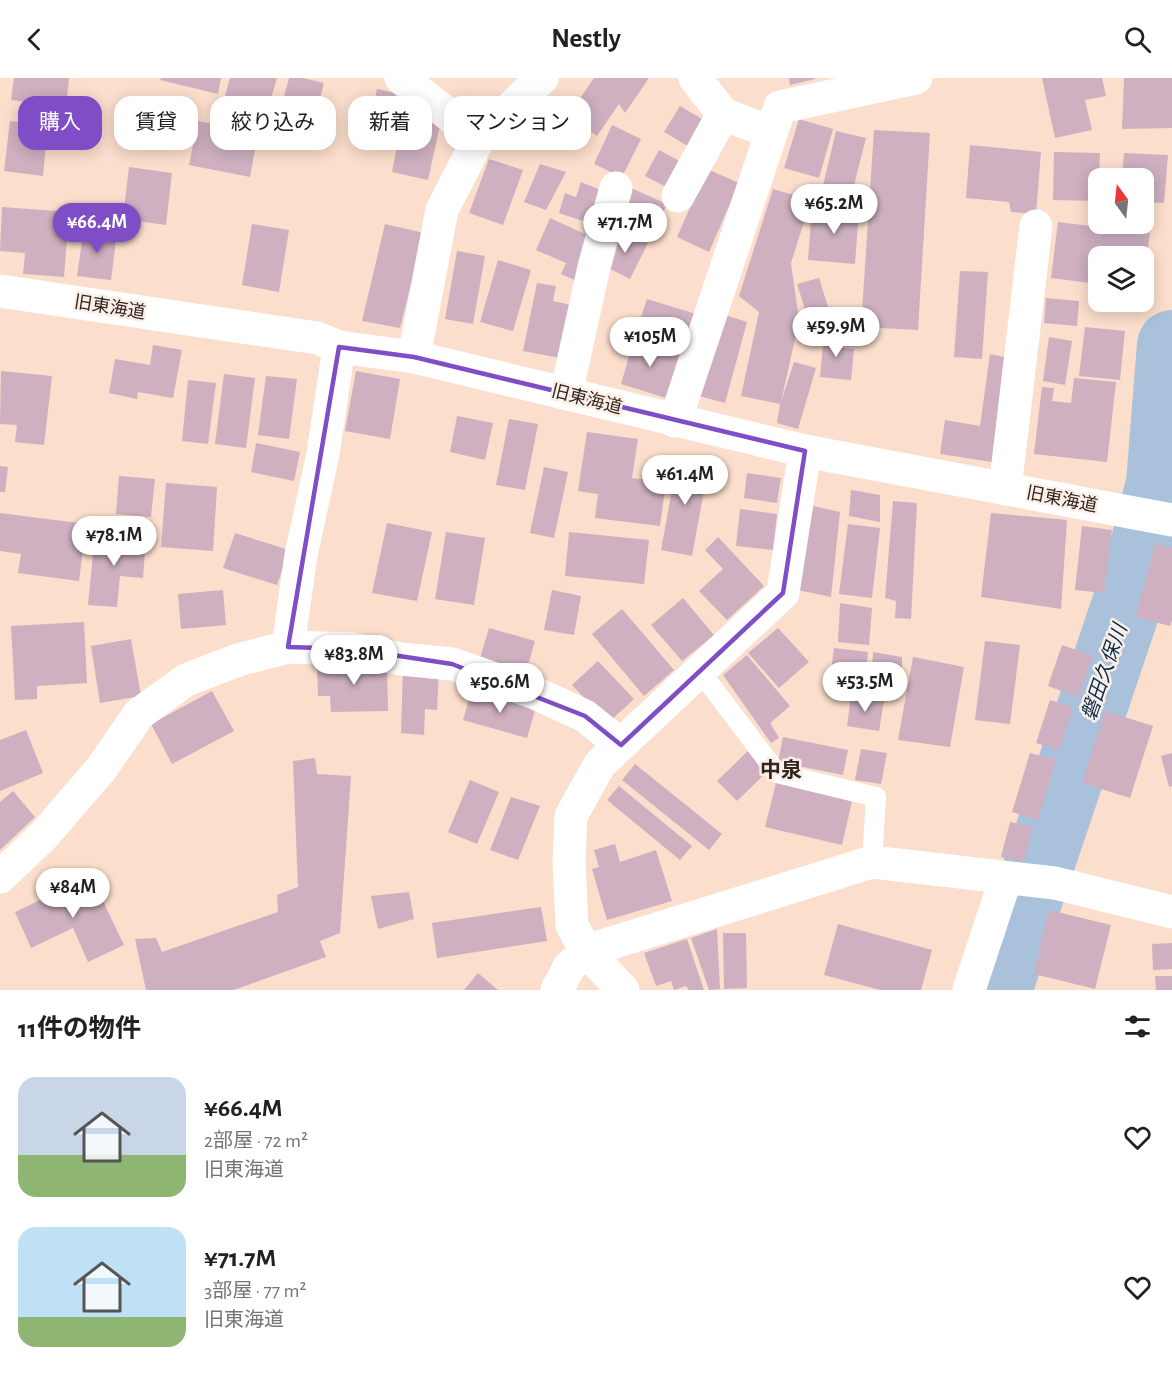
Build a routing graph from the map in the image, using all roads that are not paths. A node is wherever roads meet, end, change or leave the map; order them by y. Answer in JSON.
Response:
{"nodes":[{"id":1,"x":401,"y":78,"type":"edge"},
{"id":2,"x":542,"y":78,"type":"edge"},
{"id":3,"x":696,"y":78,"type":"edge"},
{"id":4,"x":916,"y":78,"type":"edge"},
{"id":5,"x":523,"y":96,"type":"edge"},
{"id":6,"x":444,"y":111,"type":"edge"},
{"id":7,"x":723,"y":114,"type":"junction"},
{"id":8,"x":770,"y":132,"type":"junction"},
{"id":9,"x":473,"y":150,"type":"edge"},
{"id":10,"x":616,"y":188,"type":"dead end"},
{"id":11,"x":678,"y":196,"type":"dead end"},
{"id":12,"x":1036,"y":226,"type":"dead end"},
{"id":13,"x":0,"y":291,"type":"edge"},
{"id":14,"x":339,"y":346,"type":"junction"},
{"id":15,"x":414,"y":357,"type":"junction"},
{"id":16,"x":566,"y":394,"type":"junction"},
{"id":17,"x":675,"y":421,"type":"junction"},
{"id":18,"x":805,"y":451,"type":"junction"},
{"id":19,"x":1005,"y":489,"type":"junction"},
{"id":20,"x":1172,"y":520,"type":"edge"},
{"id":21,"x":288,"y":647,"type":"junction"},
{"id":22,"x":700,"y":671,"type":"junction"},
{"id":23,"x":621,"y":745,"type":"junction"},
{"id":24,"x":872,"y":862,"type":"junction"},
{"id":25,"x":0,"y":877,"type":"edge"},
{"id":26,"x":1006,"y":878,"type":"junction"},
{"id":27,"x":1172,"y":912,"type":"edge"},
{"id":28,"x":586,"y":951,"type":"junction"},
{"id":29,"x":557,"y":990,"type":"edge"},
{"id":30,"x":623,"y":990,"type":"edge"},
{"id":31,"x":969,"y":990,"type":"edge"}],
"edges":[{"from":1,"to":6,"type":"street"},
{"from":2,"to":5,"type":"street"},
{"from":3,"to":7,"type":"street"},
{"from":4,"to":8,"type":"street"},
{"from":7,"to":8,"type":"street"},
{"from":7,"to":11,"type":"street"},
{"from":8,"to":17,"type":"street"},
{"from":9,"to":15,"type":"street"},
{"from":10,"to":16,"type":"street"},
{"from":12,"to":19,"type":"street"},
{"from":13,"to":14,"type":"street","name":"旧東海道"},
{"from":14,"to":15,"type":"street","name":"旧東海道"},
{"from":14,"to":21,"type":"street"},
{"from":15,"to":16,"type":"street","name":"旧東海道"},
{"from":16,"to":17,"type":"street","name":"旧東海道"},
{"from":17,"to":18,"type":"street","name":"旧東海道"},
{"from":18,"to":19,"type":"street","name":"旧東海道"},
{"from":18,"to":22,"type":"street"},
{"from":19,"to":20,"type":"street","name":"旧東海道"},
{"from":21,"to":23,"type":"street"},
{"from":21,"to":25,"type":"street"},
{"from":22,"to":23,"type":"street"},
{"from":22,"to":24,"type":"lane"},
{"from":23,"to":28,"type":"street"},
{"from":24,"to":26,"type":"street"},
{"from":24,"to":28,"type":"street"},
{"from":26,"to":27,"type":"street"},
{"from":26,"to":31,"type":"street"},
{"from":28,"to":29,"type":"street"},
{"from":28,"to":30,"type":"street"}]}
